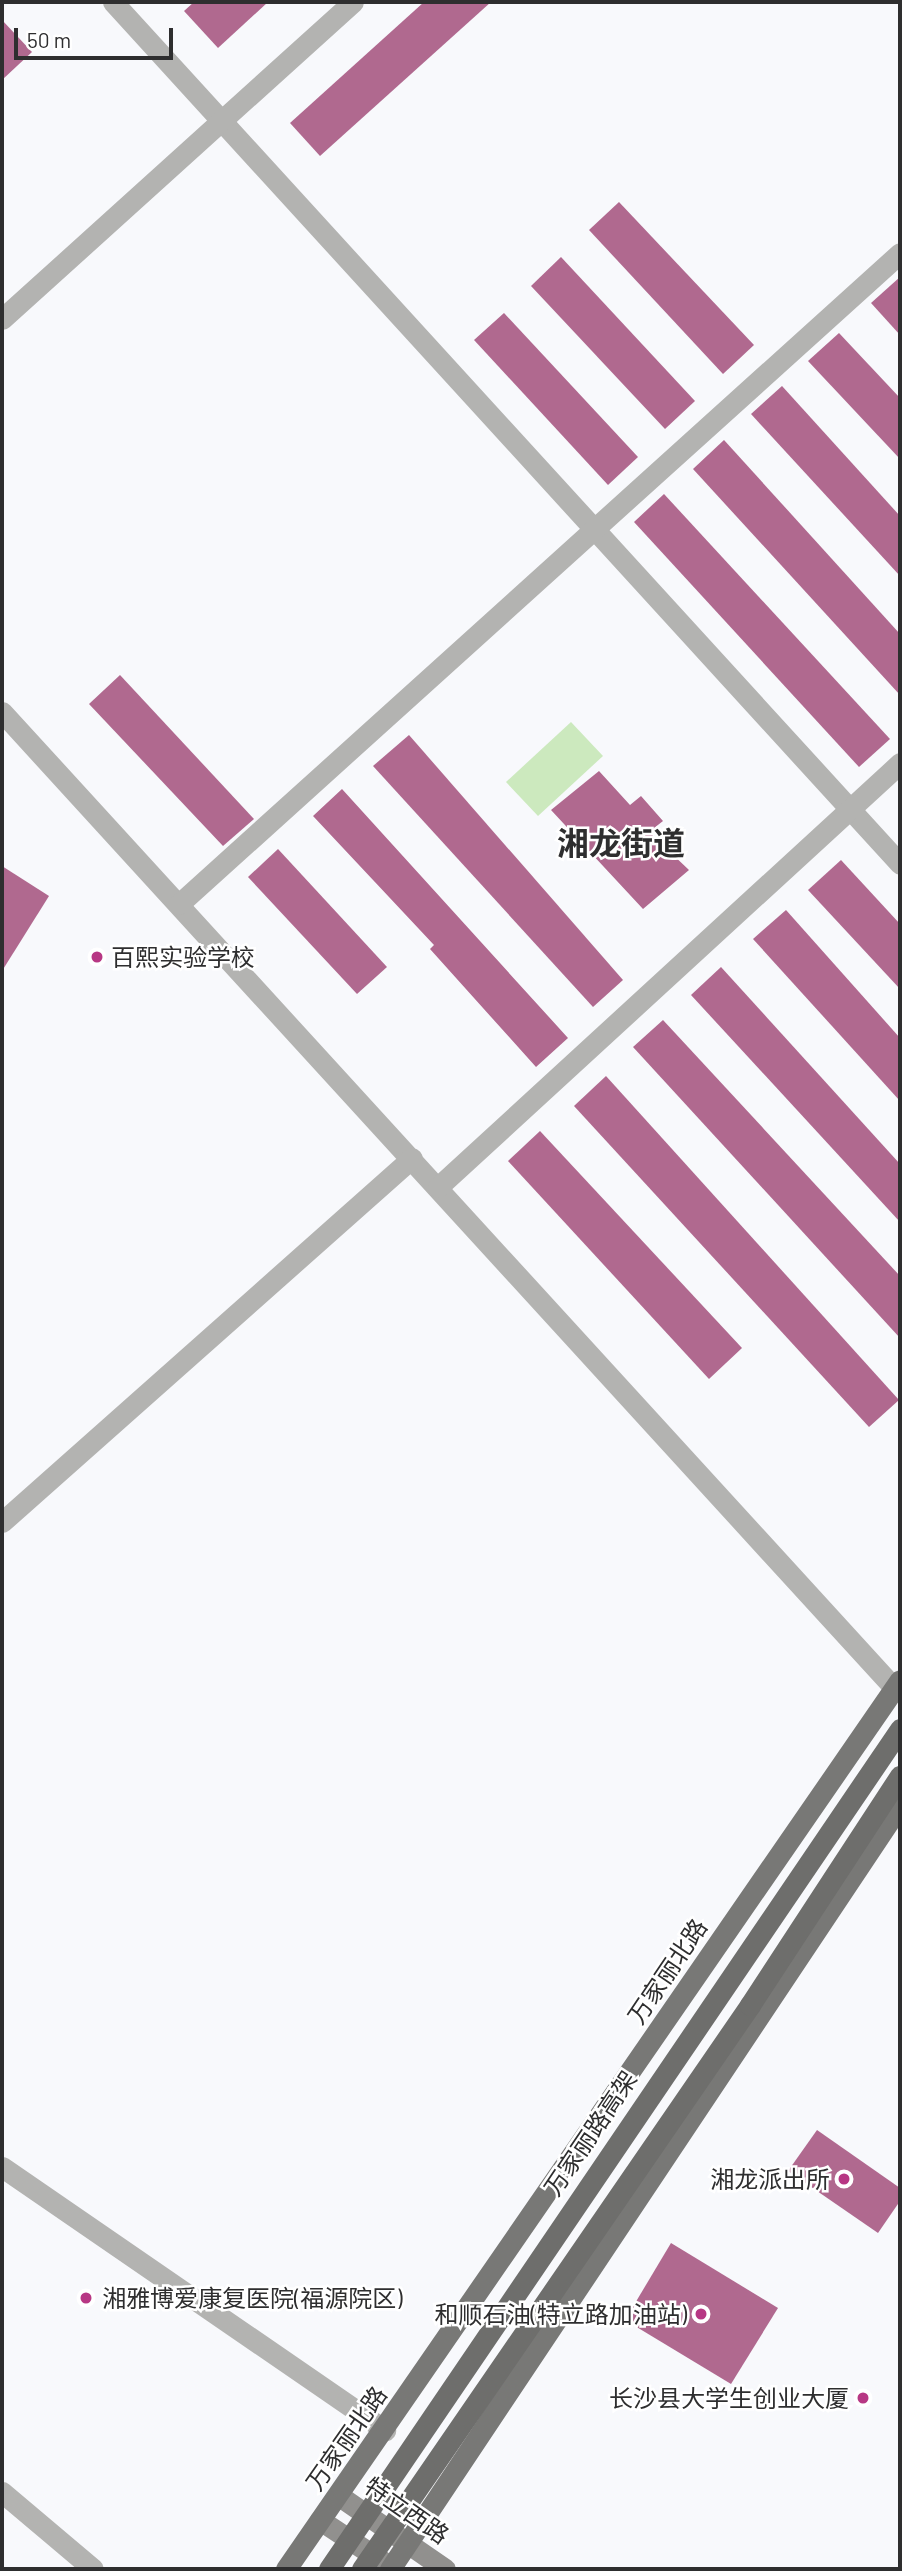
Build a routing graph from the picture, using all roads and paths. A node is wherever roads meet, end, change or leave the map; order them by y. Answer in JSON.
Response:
{"nodes":[{"id":1,"x":113,"y":2,"type":"edge"},
{"id":2,"x":353,"y":2,"type":"edge"},
{"id":3,"x":221,"y":120,"type":"junction"},
{"id":4,"x":900,"y":253,"type":"edge"},
{"id":5,"x":2,"y":319,"type":"edge"},
{"id":6,"x":594,"y":529,"type":"junction"},
{"id":7,"x":2,"y":712,"type":"edge"},
{"id":8,"x":900,"y":763,"type":"edge"},
{"id":9,"x":850,"y":809,"type":"junction"},
{"id":10,"x":900,"y":864,"type":"edge"},
{"id":11,"x":179,"y":904,"type":"junction"},
{"id":12,"x":412,"y":1158,"type":"junction"},
{"id":13,"x":438,"y":1186,"type":"junction"},
{"id":14,"x":2,"y":1522,"type":"edge"},
{"id":15,"x":897,"y":1684,"type":"edge"},
{"id":16,"x":900,"y":1729,"type":"edge"},
{"id":17,"x":900,"y":1776,"type":"edge"},
{"id":18,"x":900,"y":1805,"type":"edge"},
{"id":19,"x":2,"y":2167,"type":"edge"},
{"id":20,"x":385,"y":2430,"type":"junction"},
{"id":21,"x":2,"y":2492,"type":"edge"},
{"id":22,"x":338,"y":2495,"type":"junction"},
{"id":23,"x":320,"y":2520,"type":"junction"},
{"id":24,"x":409,"y":2543,"type":"junction"},
{"id":25,"x":93,"y":2569,"type":"edge"},
{"id":26,"x":286,"y":2569,"type":"edge"},
{"id":27,"x":329,"y":2569,"type":"edge"},
{"id":28,"x":362,"y":2569,"type":"edge"},
{"id":29,"x":392,"y":2569,"type":"edge"},
{"id":30,"x":445,"y":2569,"type":"edge"}],
"edges":[{"from":1,"to":3,"type":"street"},
{"from":2,"to":3,"type":"street"},
{"from":3,"to":5,"type":"street"},
{"from":3,"to":6,"type":"street"},
{"from":4,"to":6,"type":"street"},
{"from":6,"to":9,"type":"street"},
{"from":6,"to":11,"type":"street"},
{"from":7,"to":11,"type":"street"},
{"from":8,"to":9,"type":"street"},
{"from":9,"to":10,"type":"street"},
{"from":9,"to":13,"type":"street"},
{"from":11,"to":12,"type":"street"},
{"from":12,"to":13,"type":"street"},
{"from":12,"to":14,"type":"street"},
{"from":13,"to":15,"type":"street"},
{"from":15,"to":20,"type":"main road","name":"万家丽北路"},
{"from":16,"to":27,"type":"highway","name":"万家丽路高架"},
{"from":17,"to":28,"type":"highway"},
{"from":18,"to":24,"type":"main road"},
{"from":19,"to":20,"type":"street"},
{"from":20,"to":22,"type":"main road","name":"万家丽北路"},
{"from":21,"to":25,"type":"street"},
{"from":22,"to":23,"type":"main road","name":"万家丽北路"},
{"from":22,"to":24,"type":"main road","name":"特立西路"},
{"from":23,"to":26,"type":"main road","name":"万家丽北路"},
{"from":23,"to":29,"type":"main road"},
{"from":24,"to":29,"type":"main road"},
{"from":24,"to":30,"type":"main road","name":"特立西路"}]}
